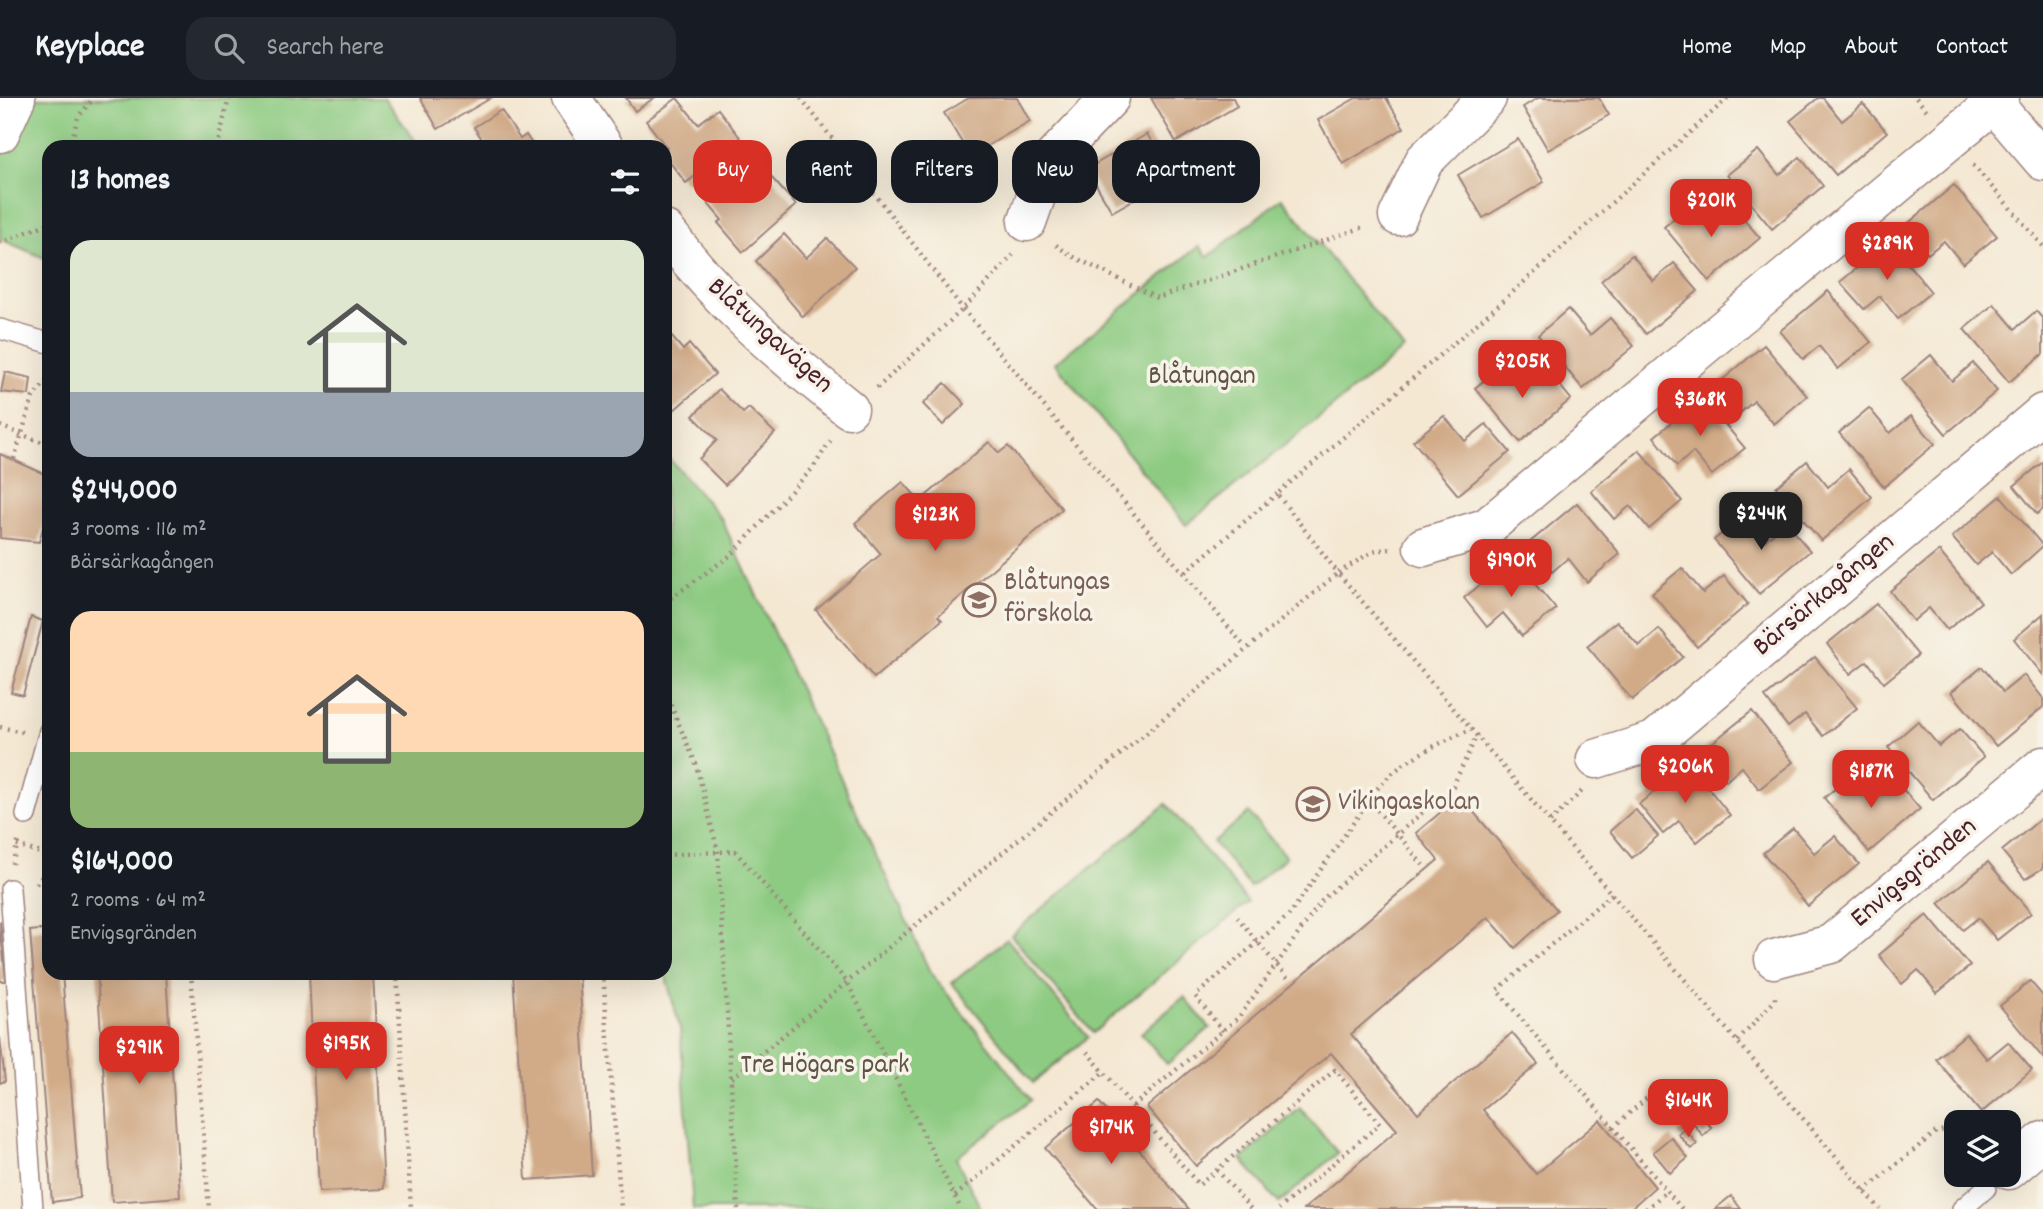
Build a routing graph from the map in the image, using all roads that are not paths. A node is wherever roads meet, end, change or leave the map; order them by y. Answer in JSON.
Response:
{"nodes":[{"id":1,"x":16,"y":98,"type":"edge"},
{"id":2,"x":571,"y":98,"type":"edge"},
{"id":3,"x":1110,"y":98,"type":"edge"},
{"id":4,"x":1487,"y":98,"type":"edge"},
{"id":5,"x":1994,"y":100,"type":"edge"},
{"id":6,"x":0,"y":133,"type":"edge"},
{"id":7,"x":599,"y":140,"type":"edge"},
{"id":8,"x":2043,"y":161,"type":"edge"},
{"id":9,"x":1398,"y":216,"type":"road end"},
{"id":10,"x":1027,"y":222,"type":"road end"},
{"id":11,"x":672,"y":239,"type":"edge"},
{"id":12,"x":0,"y":329,"type":"edge"},
{"id":13,"x":42,"y":341,"type":"edge"},
{"id":14,"x":849,"y":410,"type":"road end"},
{"id":15,"x":2043,"y":413,"type":"edge"},
{"id":16,"x":1423,"y":547,"type":"road end"},
{"id":17,"x":42,"y":744,"type":"edge"},
{"id":18,"x":1596,"y":759,"type":"dead end"},
{"id":19,"x":2043,"y":766,"type":"edge"},
{"id":20,"x":26,"y":815,"type":"road end"},
{"id":21,"x":10,"y":889,"type":"road end"},
{"id":22,"x":1774,"y":959,"type":"road end"},
{"id":23,"x":2043,"y":1141,"type":"edge"},
{"id":24,"x":2021,"y":1159,"type":"edge"},
{"id":25,"x":33,"y":1209,"type":"edge"}],
"edges":[{"from":1,"to":6,"type":"street"},
{"from":2,"to":7,"type":"street"},
{"from":3,"to":10,"type":"street"},
{"from":4,"to":9,"type":"street"},
{"from":5,"to":8,"type":"street"},
{"from":5,"to":16,"type":"street"},
{"from":11,"to":14,"type":"street","name":"Blåtungavägen"},
{"from":12,"to":13,"type":"lane"},
{"from":15,"to":18,"type":"street","name":"Bärsärkagången"},
{"from":17,"to":20,"type":"lane"},
{"from":19,"to":22,"type":"street","name":"Envigsgränden"},
{"from":21,"to":25,"type":"lane"},
{"from":23,"to":24,"type":"street"}]}
